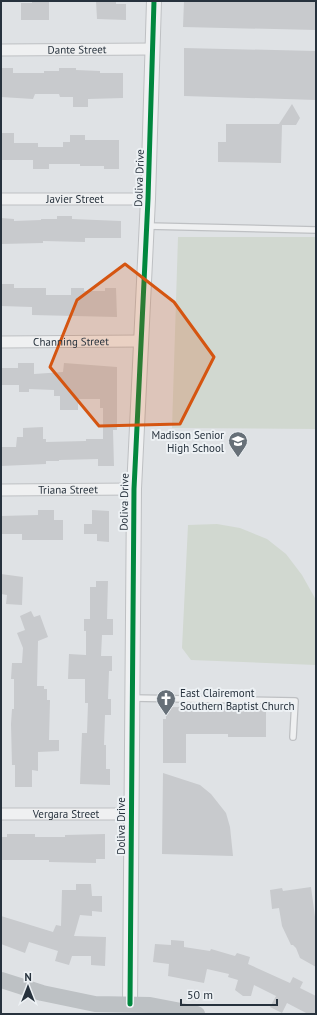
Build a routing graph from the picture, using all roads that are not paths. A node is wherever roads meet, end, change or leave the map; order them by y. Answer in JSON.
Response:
{"nodes":[{"id":1,"x":154,"y":1,"type":"edge"},
{"id":2,"x":152,"y":49,"type":"junction"},
{"id":3,"x":1,"y":50,"type":"edge"},
{"id":4,"x":1,"y":199,"type":"edge"},
{"id":5,"x":148,"y":199,"type":"junction"},
{"id":6,"x":147,"y":226,"type":"junction"},
{"id":7,"x":316,"y":230,"type":"edge"},
{"id":8,"x":141,"y":341,"type":"junction"},
{"id":9,"x":1,"y":342,"type":"edge"},
{"id":10,"x":134,"y":489,"type":"junction"},
{"id":11,"x":1,"y":490,"type":"edge"},
{"id":12,"x":132,"y":698,"type":"junction"},
{"id":13,"x":294,"y":737,"type":"dead end"},
{"id":14,"x":1,"y":814,"type":"edge"},
{"id":15,"x":130,"y":814,"type":"junction"},
{"id":16,"x":2,"y":984,"type":"edge"},
{"id":17,"x":130,"y":1004,"type":"junction"},
{"id":18,"x":196,"y":1014,"type":"edge"}],
"edges":[{"from":1,"to":2,"type":"street","name":"Doliva Drive"},
{"from":2,"to":3,"type":"street","name":"Dante Street"},
{"from":2,"to":5,"type":"street","name":"Doliva Drive"},
{"from":4,"to":5,"type":"street","name":"Javier Street"},
{"from":5,"to":6,"type":"street","name":"Doliva Drive"},
{"from":6,"to":7,"type":"lane"},
{"from":6,"to":8,"type":"street","name":"Doliva Drive"},
{"from":8,"to":9,"type":"street","name":"Channing Street"},
{"from":8,"to":10,"type":"street","name":"Doliva Drive"},
{"from":10,"to":11,"type":"street","name":"Triana Street"},
{"from":10,"to":12,"type":"street","name":"Doliva Drive"},
{"from":12,"to":13,"type":"lane"},
{"from":12,"to":15,"type":"street","name":"Doliva Drive"},
{"from":14,"to":15,"type":"street","name":"Vergara Street"},
{"from":15,"to":17,"type":"street","name":"Doliva Drive"},
{"from":16,"to":17,"type":"main road"},
{"from":17,"to":18,"type":"main road"}]}
